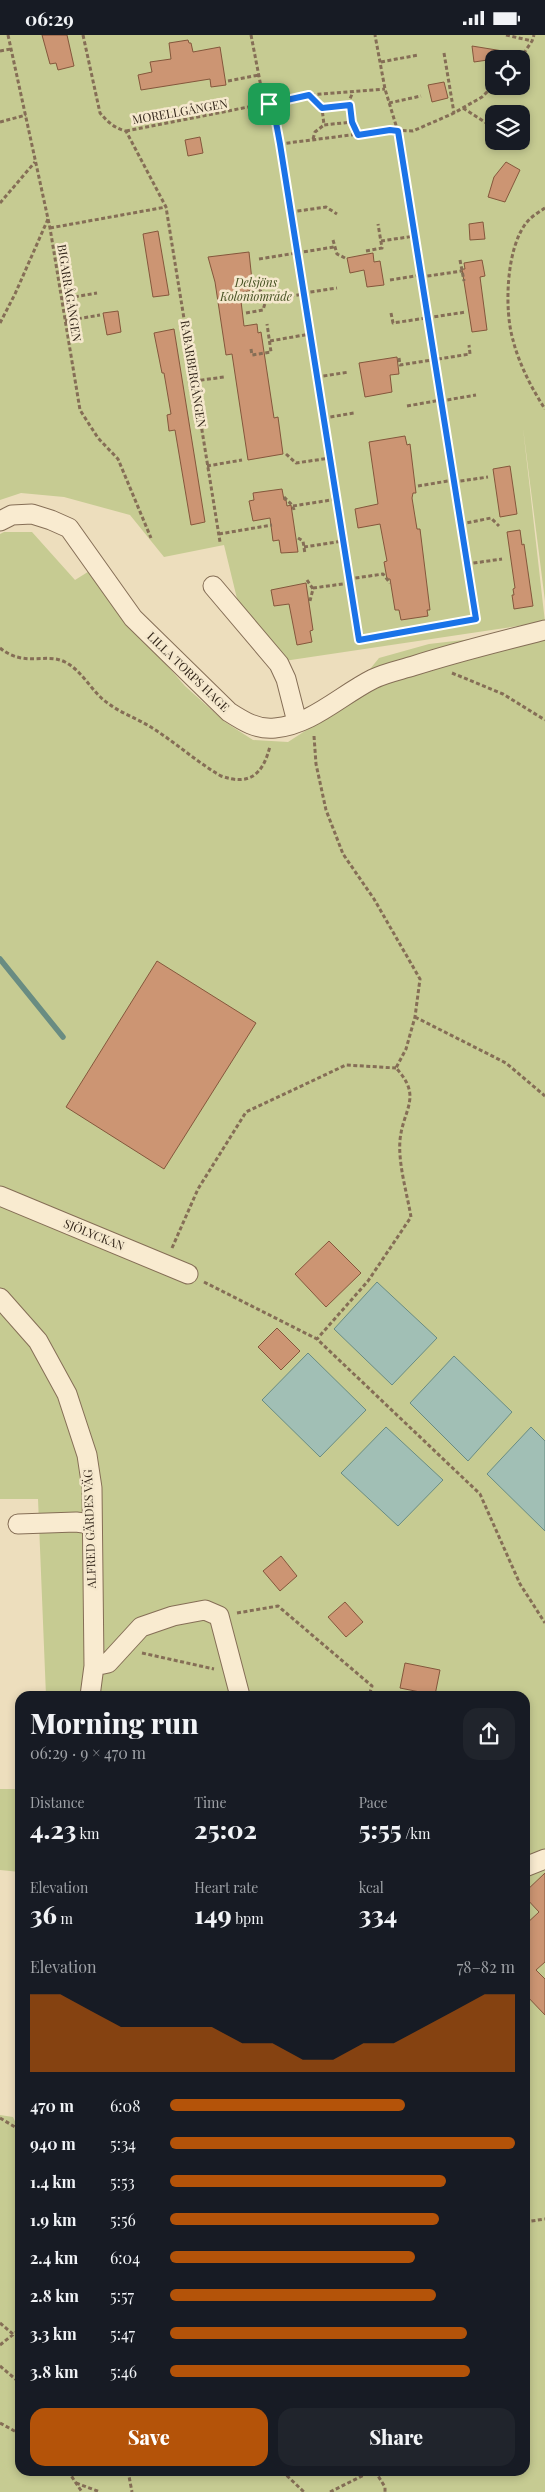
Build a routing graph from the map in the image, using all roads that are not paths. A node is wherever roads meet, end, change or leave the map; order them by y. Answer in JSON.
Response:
{"nodes":[{"id":1,"x":0,"y":521,"type":"edge"},
{"id":2,"x":213,"y":586,"type":"dead end"},
{"id":3,"x":545,"y":630,"type":"edge"},
{"id":4,"x":304,"y":718,"type":"junction"},
{"id":5,"x":0,"y":1196,"type":"edge"},
{"id":6,"x":188,"y":1274,"type":"road end"},
{"id":7,"x":0,"y":1298,"type":"edge"},
{"id":8,"x":18,"y":1524,"type":"dead end"},
{"id":9,"x":91,"y":1524,"type":"junction"},
{"id":10,"x":94,"y":1666,"type":"junction"},
{"id":11,"x":91,"y":1691,"type":"edge"},
{"id":12,"x":239,"y":1691,"type":"edge"},
{"id":13,"x":545,"y":1859,"type":"edge"},
{"id":14,"x":530,"y":1865,"type":"edge"}],
"edges":[{"from":1,"to":4,"type":"street","name":"LILLA TORPS HAGE"},
{"from":2,"to":4,"type":"street"},
{"from":3,"to":4,"type":"street"},
{"from":5,"to":6,"type":"street","name":"SJÖLYCKAN"},
{"from":7,"to":9,"type":"street","name":"ALFRED GÄRDES VÄG"},
{"from":8,"to":9,"type":"street"},
{"from":9,"to":10,"type":"street","name":"ALFRED GÄRDES VÄG"},
{"from":10,"to":11,"type":"street","name":"ALFRED GÄRDES VÄG"},
{"from":10,"to":12,"type":"street"},
{"from":13,"to":14,"type":"street"}]}
